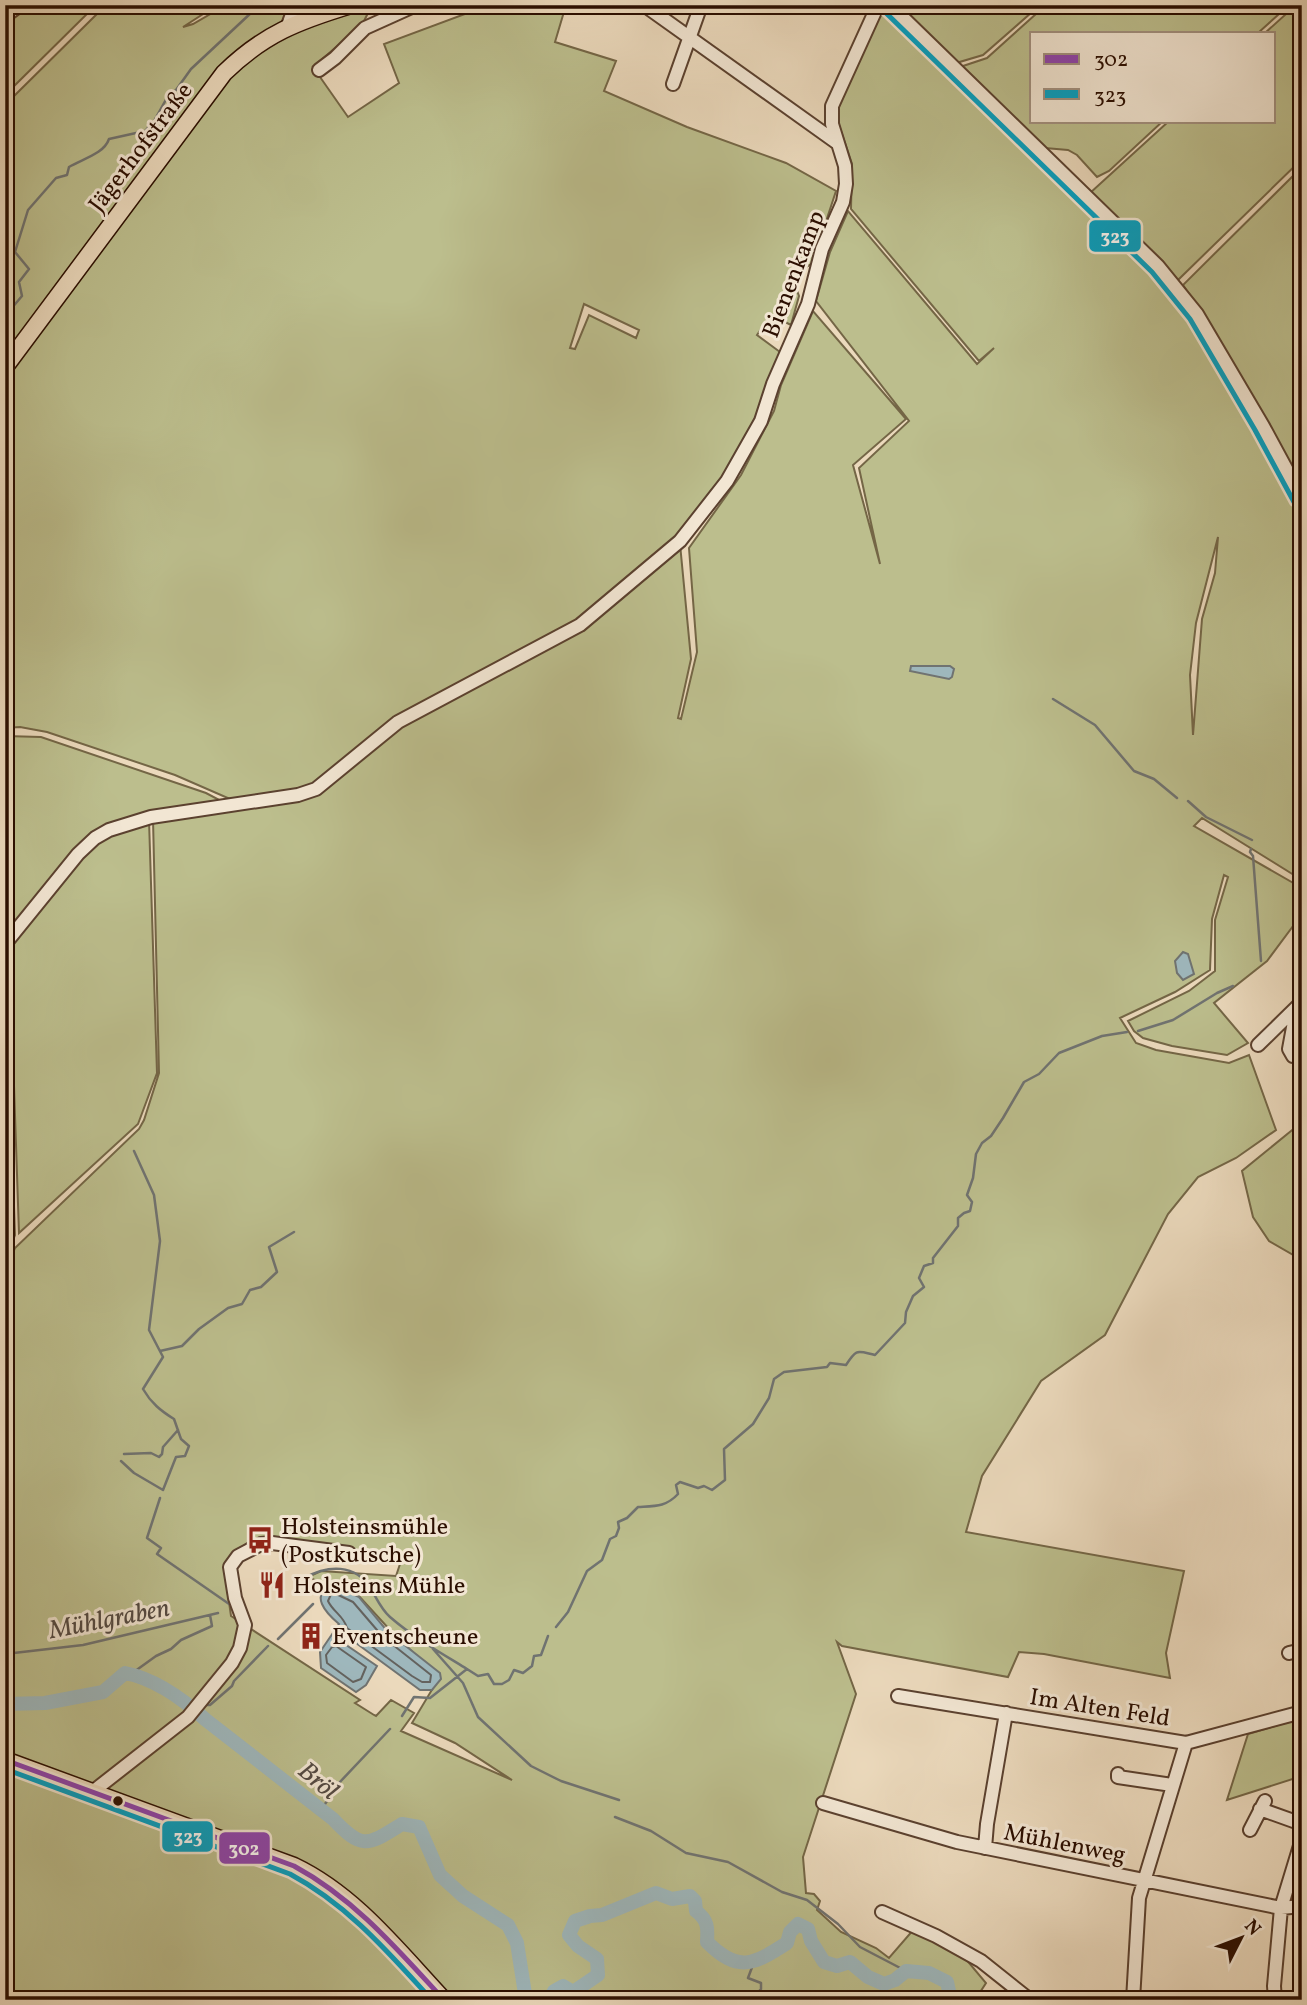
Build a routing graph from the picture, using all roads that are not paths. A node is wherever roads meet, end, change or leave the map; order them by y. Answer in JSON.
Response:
{"nodes":[{"id":1,"x":20,"y":5,"type":"edge"},
{"id":2,"x":309,"y":5,"type":"edge"},
{"id":3,"x":351,"y":5,"type":"edge"},
{"id":4,"x":416,"y":5,"type":"edge"},
{"id":5,"x":644,"y":5,"type":"edge"},
{"id":6,"x":701,"y":5,"type":"edge"},
{"id":7,"x":878,"y":5,"type":"edge"},
{"id":8,"x":890,"y":5,"type":"edge"},
{"id":9,"x":5,"y":16,"type":"edge"},
{"id":10,"x":287,"y":28,"type":"junction"},
{"id":11,"x":690,"y":39,"type":"junction"},
{"id":12,"x":319,"y":70,"type":"dead end"},
{"id":13,"x":673,"y":83,"type":"dead end"},
{"id":14,"x":836,"y":142,"type":"junction"},
{"id":15,"x":5,"y":367,"type":"edge"},
{"id":16,"x":1302,"y":498,"type":"edge"},
{"id":17,"x":5,"y":944,"type":"edge"},
{"id":18,"x":1299,"y":1006,"type":"edge"},
{"id":19,"x":1258,"y":1045,"type":"dead end"},
{"id":20,"x":1302,"y":1055,"type":"edge"},
{"id":21,"x":349,"y":1553,"type":"dead end"},
{"id":22,"x":898,"y":1696,"type":"dead end"},
{"id":23,"x":1302,"y":1712,"type":"edge"},
{"id":24,"x":1006,"y":1713,"type":"junction"},
{"id":25,"x":1186,"y":1742,"type":"junction"},
{"id":26,"x":5,"y":1760,"type":"edge"},
{"id":27,"x":1118,"y":1774,"type":"dead end"},
{"id":28,"x":1172,"y":1785,"type":"junction"},
{"id":29,"x":91,"y":1793,"type":"junction"},
{"id":30,"x":822,"y":1803,"type":"dead end"},
{"id":31,"x":1302,"y":1824,"type":"edge"},
{"id":32,"x":1250,"y":1830,"type":"dead end"},
{"id":33,"x":1302,"y":1839,"type":"edge"},
{"id":34,"x":985,"y":1848,"type":"junction"},
{"id":35,"x":1143,"y":1880,"type":"junction"},
{"id":36,"x":1302,"y":1906,"type":"edge"},
{"id":37,"x":1281,"y":1908,"type":"junction"},
{"id":38,"x":882,"y":1912,"type":"dead end"},
{"id":39,"x":444,"y":2000,"type":"edge"},
{"id":40,"x":1030,"y":2000,"type":"edge"},
{"id":41,"x":1133,"y":2000,"type":"edge"},
{"id":42,"x":1275,"y":2000,"type":"edge"}],
"edges":[{"from":1,"to":9,"type":"street"},
{"from":2,"to":10,"type":"street"},
{"from":3,"to":10,"type":"main road","name":"Jägerhofstraße"},
{"from":4,"to":12,"type":"street"},
{"from":5,"to":11,"type":"street"},
{"from":6,"to":11,"type":"street"},
{"from":7,"to":14,"type":"street","name":"Bienenkamp"},
{"from":8,"to":16,"type":"street"},
{"from":10,"to":15,"type":"main road","name":"Jägerhofstraße"},
{"from":11,"to":13,"type":"street"},
{"from":11,"to":14,"type":"street"},
{"from":14,"to":17,"type":"street","name":"Bienenkamp"},
{"from":18,"to":19,"type":"street"},
{"from":18,"to":20,"type":"street"},
{"from":21,"to":29,"type":"street"},
{"from":22,"to":24,"type":"street","name":"Im Alten Feld"},
{"from":23,"to":25,"type":"street"},
{"from":24,"to":25,"type":"street","name":"Im Alten Feld"},
{"from":24,"to":34,"type":"street","name":"Im Alten Feld"},
{"from":25,"to":28,"type":"street"},
{"from":26,"to":29,"type":"main road"},
{"from":27,"to":28,"type":"street"},
{"from":28,"to":35,"type":"street"},
{"from":29,"to":39,"type":"main road"},
{"from":30,"to":34,"type":"street","name":"Mühlenweg"},
{"from":31,"to":32,"type":"street"},
{"from":33,"to":37,"type":"street"},
{"from":34,"to":35,"type":"street","name":"Mühlenweg"},
{"from":35,"to":37,"type":"street","name":"Mühlenweg"},
{"from":35,"to":41,"type":"street"},
{"from":36,"to":37,"type":"street","name":"Mühlenweg"},
{"from":37,"to":42,"type":"street"},
{"from":38,"to":40,"type":"street"}]}
